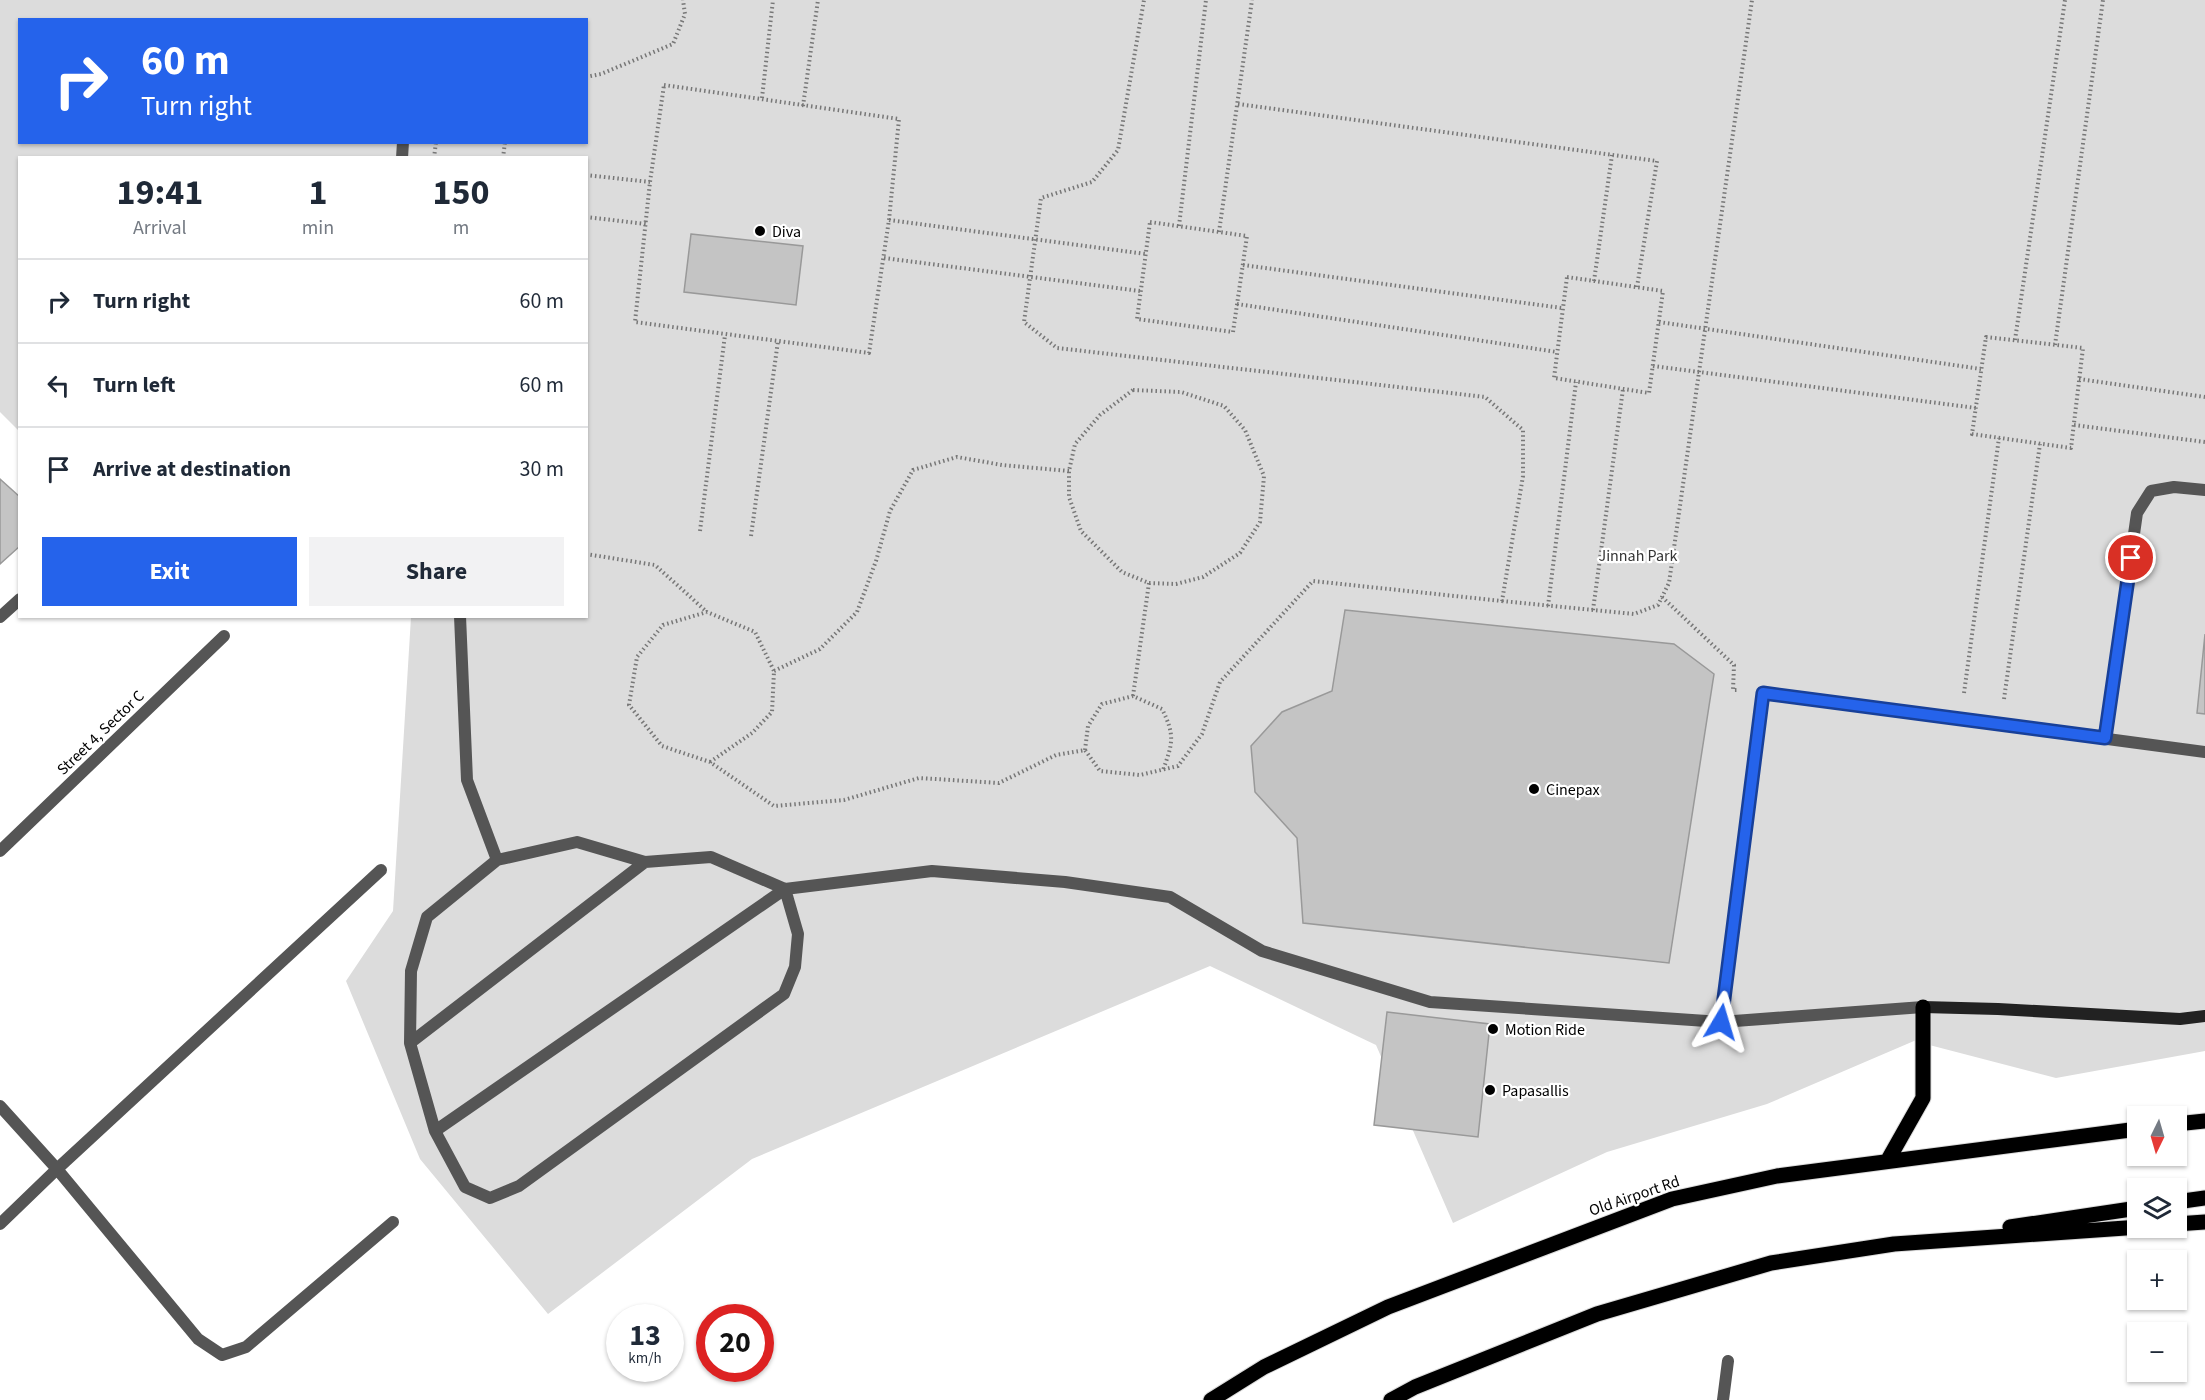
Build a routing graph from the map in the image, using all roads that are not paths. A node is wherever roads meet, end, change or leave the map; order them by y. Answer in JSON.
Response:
{"nodes":[{"id":1,"x":2205,"y":490,"type":"edge"},
{"id":2,"x":18,"y":601,"type":"edge"},
{"id":3,"x":0,"y":617,"type":"edge"},
{"id":4,"x":460,"y":618,"type":"edge"},
{"id":5,"x":224,"y":636,"type":"dead end"},
{"id":6,"x":2105,"y":738,"type":"junction"},
{"id":7,"x":2205,"y":753,"type":"edge"},
{"id":8,"x":0,"y":851,"type":"edge"},
{"id":9,"x":497,"y":860,"type":"junction"},
{"id":10,"x":645,"y":862,"type":"junction"},
{"id":11,"x":381,"y":870,"type":"dead end"},
{"id":12,"x":786,"y":889,"type":"junction"},
{"id":13,"x":1923,"y":1007,"type":"junction"},
{"id":14,"x":2205,"y":1016,"type":"edge"},
{"id":15,"x":1721,"y":1022,"type":"junction"},
{"id":16,"x":410,"y":1043,"type":"junction"},
{"id":17,"x":0,"y":1106,"type":"edge"},
{"id":18,"x":2205,"y":1116,"type":"edge"},
{"id":19,"x":2187,"y":1121,"type":"edge"},
{"id":20,"x":2205,"y":1121,"type":"edge"},
{"id":21,"x":2187,"y":1123,"type":"edge"},
{"id":22,"x":2127,"y":1130,"type":"edge"},
{"id":23,"x":435,"y":1131,"type":"junction"},
{"id":24,"x":1888,"y":1161,"type":"junction"},
{"id":25,"x":57,"y":1169,"type":"junction"},
{"id":26,"x":2205,"y":1198,"type":"edge"},
{"id":27,"x":2187,"y":1200,"type":"edge"},
{"id":28,"x":2127,"y":1210,"type":"edge"},
{"id":29,"x":393,"y":1222,"type":"dead end"},
{"id":30,"x":2205,"y":1222,"type":"edge"},
{"id":31,"x":2187,"y":1223,"type":"edge"},
{"id":32,"x":0,"y":1224,"type":"edge"},
{"id":33,"x":2127,"y":1228,"type":"edge"},
{"id":34,"x":1894,"y":1244,"type":"junction"},
{"id":35,"x":1728,"y":1361,"type":"dead end"},
{"id":36,"x":1211,"y":1400,"type":"edge"},
{"id":37,"x":1391,"y":1400,"type":"edge"},
{"id":38,"x":1723,"y":1400,"type":"edge"}],
"edges":[{"from":1,"to":6,"type":"street"},
{"from":2,"to":3,"type":"street"},
{"from":4,"to":9,"type":"street"},
{"from":5,"to":8,"type":"street","name":"Street 4, Sector C"},
{"from":6,"to":7,"type":"street"},
{"from":6,"to":15,"type":"street"},
{"from":9,"to":10,"type":"street"},
{"from":9,"to":16,"type":"street"},
{"from":10,"to":12,"type":"street"},
{"from":10,"to":16,"type":"street"},
{"from":11,"to":25,"type":"street"},
{"from":12,"to":15,"type":"street"},
{"from":12,"to":23,"type":"street"},
{"from":12,"to":23,"type":"street"},
{"from":13,"to":14,"type":"main road"},
{"from":13,"to":15,"type":"street"},
{"from":13,"to":24,"type":"main road"},
{"from":16,"to":23,"type":"street"},
{"from":17,"to":25,"type":"street"},
{"from":18,"to":19,"type":"main road"},
{"from":20,"to":21,"type":"main road"},
{"from":22,"to":24,"type":"main road","name":"Old Airport Rd"},
{"from":24,"to":36,"type":"main road","name":"Old Airport Rd"},
{"from":25,"to":29,"type":"street"},
{"from":25,"to":32,"type":"street"},
{"from":26,"to":27,"type":"main road"},
{"from":28,"to":34,"type":"main road"},
{"from":30,"to":31,"type":"main road"},
{"from":33,"to":34,"type":"main road"},
{"from":34,"to":37,"type":"main road"},
{"from":35,"to":38,"type":"street"}]}
